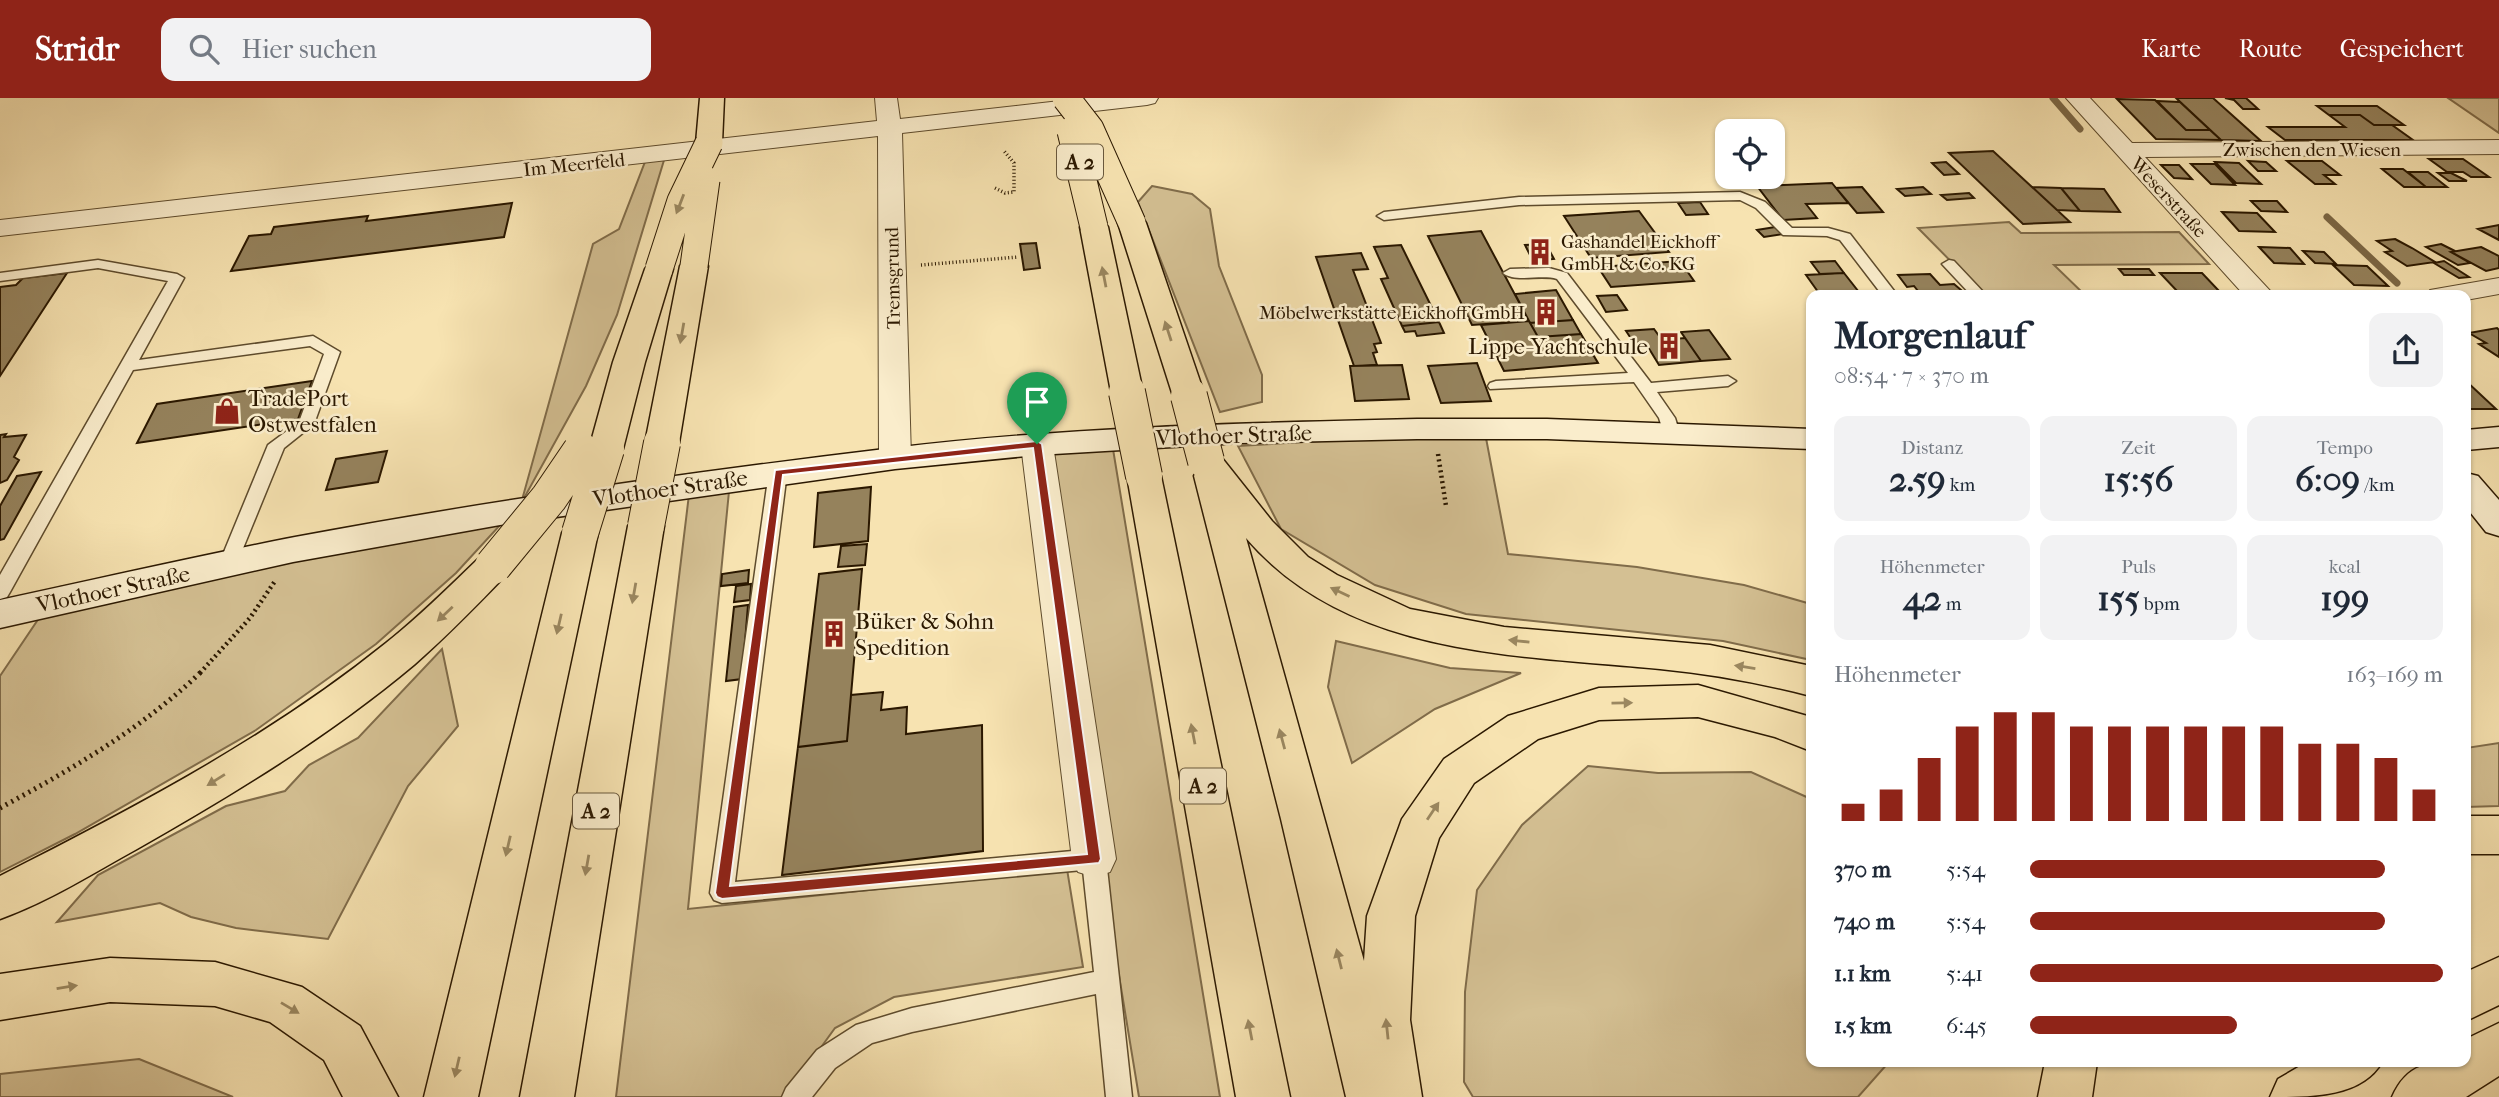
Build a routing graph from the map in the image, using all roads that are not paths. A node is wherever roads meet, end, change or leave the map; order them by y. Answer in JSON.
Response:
{"nodes":[{"id":1,"x":712,"y":98,"type":"edge"},
{"id":2,"x":886,"y":98,"type":"edge"},
{"id":3,"x":1063,"y":98,"type":"edge"},
{"id":4,"x":1147,"y":98,"type":"edge"},
{"id":5,"x":2077,"y":98,"type":"edge"},
{"id":6,"x":890,"y":128,"type":"junction"},
{"id":7,"x":709,"y":142,"type":"junction"},
{"id":8,"x":2499,"y":147,"type":"edge"},
{"id":9,"x":2125,"y":150,"type":"junction"},
{"id":10,"x":1384,"y":216,"type":"dead end"},
{"id":11,"x":0,"y":228,"type":"edge"},
{"id":12,"x":1950,"y":264,"type":"dead end"},
{"id":13,"x":1510,"y":273,"type":"dead end"},
{"id":14,"x":0,"y":277,"type":"edge"},
{"id":15,"x":2499,"y":286,"type":"edge"},
{"id":16,"x":1886,"y":290,"type":"edge"},
{"id":17,"x":1974,"y":290,"type":"edge"},
{"id":18,"x":2255,"y":290,"type":"edge"},
{"id":19,"x":2471,"y":291,"type":"edge"},
{"id":20,"x":127,"y":366,"type":"junction"},
{"id":21,"x":1728,"y":381,"type":"dead end"},
{"id":22,"x":1643,"y":382,"type":"junction"},
{"id":23,"x":1496,"y":386,"type":"dead end"},
{"id":24,"x":1672,"y":434,"type":"junction"},
{"id":25,"x":2499,"y":437,"type":"edge"},
{"id":26,"x":1806,"y":439,"type":"edge"},
{"id":27,"x":2471,"y":440,"type":"edge"},
{"id":28,"x":1037,"y":444,"type":"junction"},
{"id":29,"x":594,"y":450,"type":"junction"},
{"id":30,"x":895,"y":458,"type":"junction"},
{"id":31,"x":1206,"y":461,"type":"junction"},
{"id":32,"x":778,"y":472,"type":"junction"},
{"id":33,"x":2471,"y":490,"type":"edge"},
{"id":34,"x":2471,"y":522,"type":"edge"},
{"id":35,"x":2499,"y":524,"type":"edge"},
{"id":36,"x":2499,"y":545,"type":"edge"},
{"id":37,"x":21,"y":555,"type":"junction"},
{"id":38,"x":0,"y":559,"type":"edge"},
{"id":39,"x":228,"y":564,"type":"junction"},
{"id":40,"x":0,"y":592,"type":"edge"},
{"id":41,"x":0,"y":614,"type":"edge"},
{"id":42,"x":1806,"y":679,"type":"edge"},
{"id":43,"x":1806,"y":733,"type":"edge"},
{"id":44,"x":2471,"y":835,"type":"edge"},
{"id":45,"x":2499,"y":835,"type":"edge"},
{"id":46,"x":1094,"y":859,"type":"junction"},
{"id":47,"x":0,"y":899,"type":"edge"},
{"id":48,"x":2499,"y":979,"type":"edge"},
{"id":49,"x":1107,"y":981,"type":"junction"},
{"id":50,"x":2471,"y":995,"type":"edge"},
{"id":51,"x":0,"y":998,"type":"edge"},
{"id":52,"x":2499,"y":1047,"type":"edge"},
{"id":53,"x":2471,"y":1064,"type":"edge"},
{"id":54,"x":2070,"y":1067,"type":"edge"},
{"id":55,"x":2348,"y":1067,"type":"edge"},
{"id":56,"x":2467,"y":1067,"type":"edge"},
{"id":57,"x":372,"y":1097,"type":"edge"},
{"id":58,"x":451,"y":1097,"type":"edge"},
{"id":59,"x":547,"y":1097,"type":"edge"},
{"id":60,"x":795,"y":1097,"type":"edge"},
{"id":61,"x":1119,"y":1097,"type":"edge"},
{"id":62,"x":1263,"y":1097,"type":"edge"},
{"id":63,"x":1373,"y":1097,"type":"edge"},
{"id":64,"x":1395,"y":1097,"type":"edge"},
{"id":65,"x":2065,"y":1097,"type":"edge"},
{"id":66,"x":2297,"y":1097,"type":"edge"},
{"id":67,"x":2418,"y":1097,"type":"edge"}],
"edges":[{"from":1,"to":7,"type":"highway","number":"A 2"},
{"from":2,"to":6,"type":"street","name":"Tremsgrund"},
{"from":31,"to":3,"type":"highway","one_way":true,"bridge":true},
{"from":62,"to":3,"type":"highway","number":"A 2","one_way":true,"bridge":true},
{"from":4,"to":6,"type":"street","name":"Im Meerfeld"},
{"from":5,"to":9,"type":"street","name":"Weserstraße"},
{"from":6,"to":11,"type":"street","name":"Im Meerfeld"},
{"from":6,"to":30,"type":"street","name":"Tremsgrund"},
{"from":7,"to":29,"type":"highway","one_way":true,"bridge":true},
{"from":7,"to":59,"type":"highway","number":"A 2","one_way":true,"bridge":true},
{"from":8,"to":9,"type":"street","name":"Zwischen den Wiesen"},
{"from":9,"to":18,"type":"street","name":"Weserstraße"},
{"from":10,"to":16,"type":"lane"},
{"from":12,"to":17,"type":"lane"},
{"from":13,"to":22,"type":"lane"},
{"from":14,"to":20,"type":"lane"},
{"from":15,"to":19,"type":"street"},
{"from":20,"to":37,"type":"lane"},
{"from":20,"to":39,"type":"lane"},
{"from":21,"to":22,"type":"lane"},
{"from":22,"to":23,"type":"lane"},
{"from":22,"to":24,"type":"lane"},
{"from":24,"to":26,"type":"main road","name":"Vlothoer Straße"},
{"from":24,"to":28,"type":"main road","name":"Vlothoer Straße"},
{"from":25,"to":27,"type":"main road"},
{"from":28,"to":30,"type":"main road","name":"Vlothoer Straße"},
{"from":28,"to":46,"type":"street"},
{"from":29,"to":47,"type":"highway","one_way":true,"bridge":true},
{"from":29,"to":58,"type":"highway","one_way":true,"bridge":true},
{"from":30,"to":32,"type":"main road","name":"Vlothoer Straße"},
{"from":42,"to":31,"type":"highway","one_way":true},
{"from":63,"to":31,"type":"highway","one_way":true},
{"from":32,"to":39,"type":"main road","name":"Vlothoer Straße"},
{"from":32,"to":46,"type":"lane"},
{"from":33,"to":35,"type":"main road"},
{"from":34,"to":36,"type":"main road"},
{"from":37,"to":38,"type":"lane"},
{"from":37,"to":40,"type":"lane"},
{"from":39,"to":41,"type":"main road","name":"Vlothoer Straße"},
{"from":64,"to":43,"type":"highway","one_way":true},
{"from":44,"to":45,"type":"highway"},
{"from":46,"to":49,"type":"lane"},
{"from":48,"to":50,"type":"highway"},
{"from":49,"to":60,"type":"lane"},
{"from":49,"to":61,"type":"lane"},
{"from":51,"to":57,"type":"highway","one_way":true},
{"from":52,"to":53,"type":"highway"},
{"from":54,"to":65,"type":"highway"},
{"from":55,"to":66,"type":"highway"},
{"from":56,"to":67,"type":"highway"}]}
